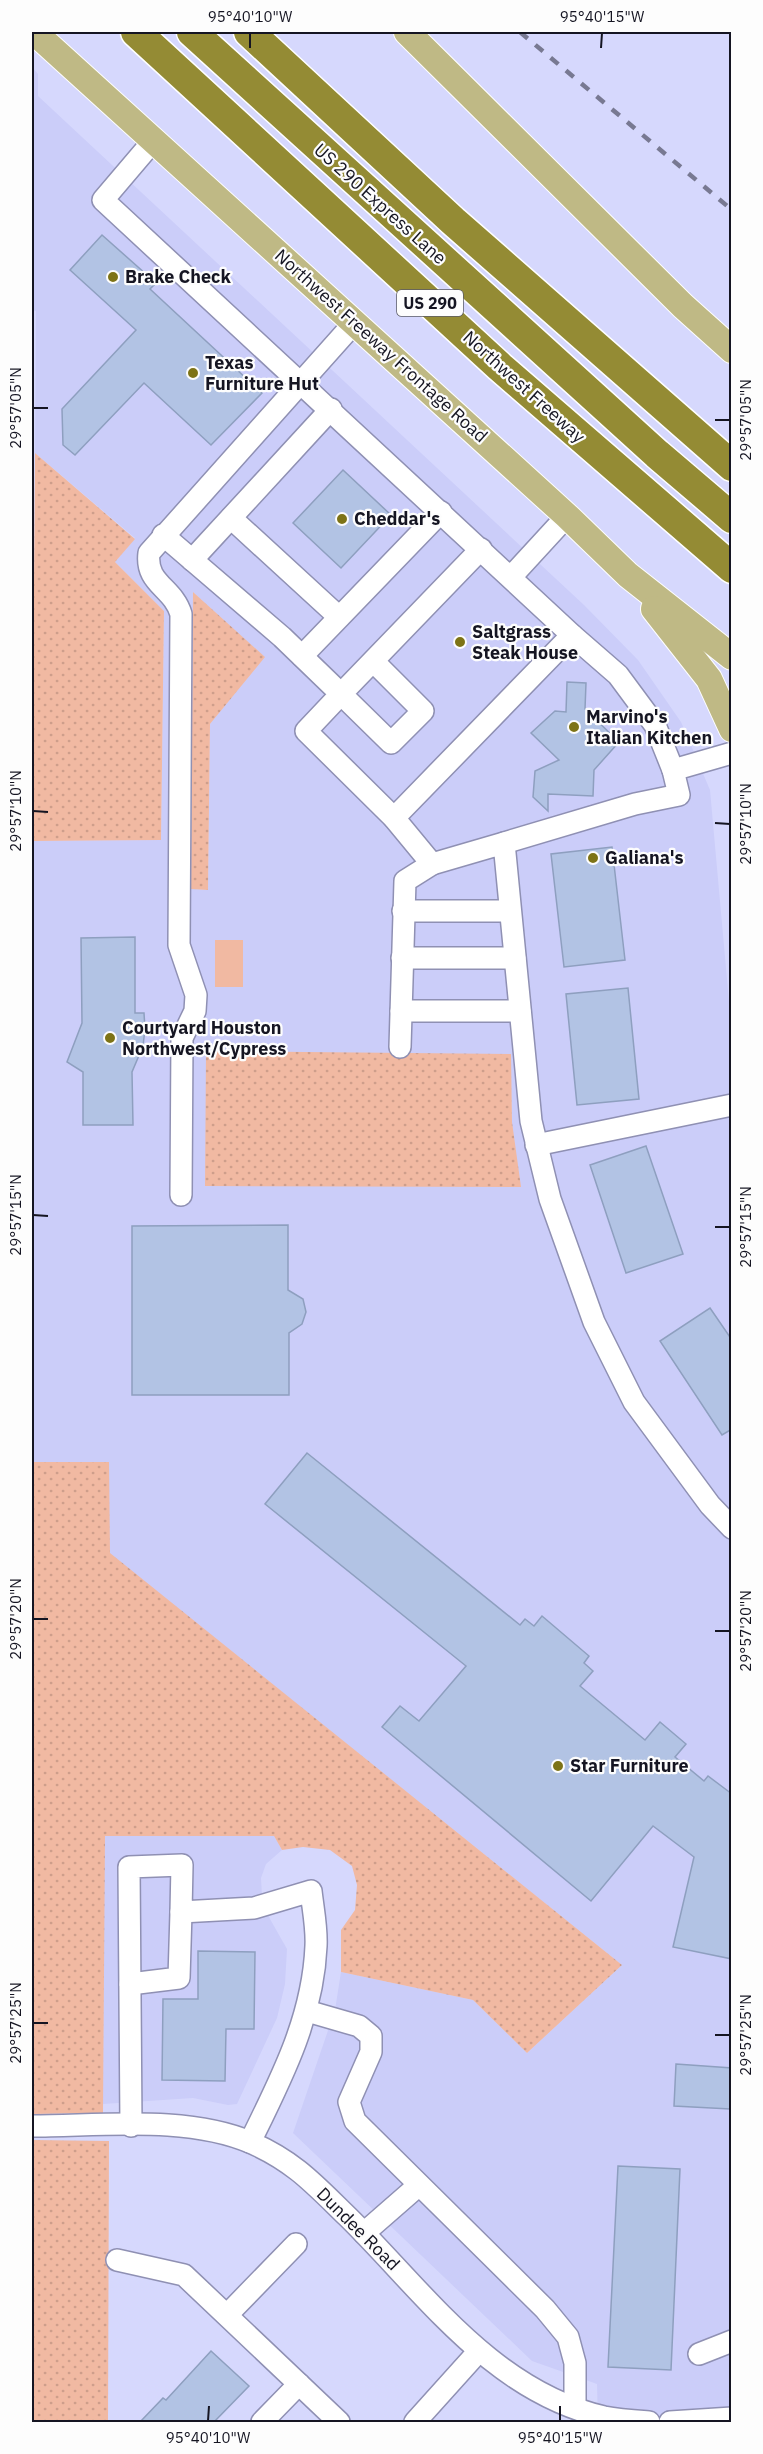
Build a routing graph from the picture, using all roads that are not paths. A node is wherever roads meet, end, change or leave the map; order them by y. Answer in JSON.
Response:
{"nodes":[{"id":1,"x":34,"y":32,"type":"edge"},
{"id":2,"x":136,"y":32,"type":"edge"},
{"id":3,"x":192,"y":32,"type":"edge"},
{"id":4,"x":249,"y":32,"type":"edge"},
{"id":5,"x":406,"y":32,"type":"edge"},
{"id":6,"x":154,"y":140,"type":"junction"},
{"id":7,"x":355,"y":322,"type":"junction"},
{"id":8,"x":732,"y":350,"type":"edge"},
{"id":9,"x":302,"y":382,"type":"junction"},
{"id":10,"x":331,"y":409,"type":"junction"},
{"id":11,"x":726,"y":458,"type":"edge"},
{"id":12,"x":441,"y":512,"type":"junction"},
{"id":13,"x":567,"y":516,"type":"junction"},
{"id":14,"x":231,"y":518,"type":"junction"},
{"id":15,"x":732,"y":518,"type":"edge"},
{"id":16,"x":164,"y":535,"type":"junction"},
{"id":17,"x":481,"y":549,"type":"junction"},
{"id":18,"x":192,"y":560,"type":"junction"},
{"id":19,"x":732,"y":568,"type":"edge"},
{"id":20,"x":628,"y":575,"type":"junction"},
{"id":21,"x":511,"y":576,"type":"junction"},
{"id":22,"x":339,"y":617,"type":"junction"},
{"id":23,"x":572,"y":635,"type":"junction"},
{"id":24,"x":302,"y":656,"type":"junction"},
{"id":25,"x":732,"y":657,"type":"edge"},
{"id":26,"x":373,"y":661,"type":"junction"},
{"id":27,"x":341,"y":694,"type":"junction"},
{"id":28,"x":732,"y":729,"type":"edge"},
{"id":29,"x":732,"y":753,"type":"edge"},
{"id":30,"x":673,"y":770,"type":"junction"},
{"id":31,"x":394,"y":818,"type":"junction"},
{"id":32,"x":504,"y":843,"type":"junction"},
{"id":33,"x":432,"y":864,"type":"junction"},
{"id":34,"x":510,"y":910,"type":"junction"},
{"id":35,"x":404,"y":911,"type":"junction"},
{"id":36,"x":402,"y":958,"type":"junction"},
{"id":37,"x":515,"y":958,"type":"junction"},
{"id":38,"x":401,"y":1011,"type":"junction"},
{"id":39,"x":520,"y":1011,"type":"junction"},
{"id":40,"x":400,"y":1047,"type":"dead end"},
{"id":41,"x":732,"y":1105,"type":"edge"},
{"id":42,"x":536,"y":1145,"type":"junction"},
{"id":43,"x":181,"y":1195,"type":"dead end"},
{"id":44,"x":729,"y":1520,"type":"edge"},
{"id":45,"x":181,"y":1912,"type":"junction"},
{"id":46,"x":130,"y":1984,"type":"junction"},
{"id":47,"x":307,"y":2011,"type":"junction"},
{"id":48,"x":32,"y":2126,"type":"edge"},
{"id":49,"x":131,"y":2126,"type":"junction"},
{"id":50,"x":250,"y":2142,"type":"junction"},
{"id":51,"x":419,"y":2185,"type":"junction"},
{"id":52,"x":364,"y":2233,"type":"junction"},
{"id":53,"x":296,"y":2244,"type":"dead end"},
{"id":54,"x":117,"y":2260,"type":"dead end"},
{"id":55,"x":227,"y":2315,"type":"junction"},
{"id":56,"x":732,"y":2341,"type":"edge"},
{"id":57,"x":478,"y":2352,"type":"junction"},
{"id":58,"x":699,"y":2354,"type":"dead end"},
{"id":59,"x":298,"y":2384,"type":"junction"},
{"id":60,"x":575,"y":2407,"type":"junction"},
{"id":61,"x":732,"y":2418,"type":"edge"},
{"id":62,"x":262,"y":2422,"type":"edge"},
{"id":63,"x":339,"y":2422,"type":"edge"},
{"id":64,"x":415,"y":2422,"type":"edge"},
{"id":65,"x":649,"y":2422,"type":"edge"},
{"id":66,"x":670,"y":2422,"type":"edge"}],
"edges":[{"from":1,"to":6,"type":"main road","name":"Northwest Freeway Frontage Road"},
{"from":2,"to":19,"type":"highway","name":"Northwest Freeway","number":"US 290"},
{"from":3,"to":15,"type":"highway","name":"US 290 Express Lane"},
{"from":4,"to":11,"type":"highway"},
{"from":5,"to":8,"type":"main road"},
{"from":6,"to":7,"type":"main road","name":"Northwest Freeway Frontage Road"},
{"from":6,"to":9,"type":"street"},
{"from":7,"to":9,"type":"street"},
{"from":7,"to":13,"type":"main road","name":"Northwest Freeway Frontage Road"},
{"from":9,"to":10,"type":"street"},
{"from":9,"to":16,"type":"street"},
{"from":10,"to":12,"type":"street"},
{"from":10,"to":14,"type":"street"},
{"from":12,"to":17,"type":"street"},
{"from":12,"to":22,"type":"street"},
{"from":13,"to":20,"type":"main road","name":"Northwest Freeway Frontage Road"},
{"from":13,"to":21,"type":"street"},
{"from":14,"to":18,"type":"street"},
{"from":14,"to":22,"type":"street"},
{"from":16,"to":18,"type":"street"},
{"from":16,"to":43,"type":"street"},
{"from":17,"to":21,"type":"street"},
{"from":17,"to":26,"type":"street"},
{"from":18,"to":24,"type":"street"},
{"from":20,"to":25,"type":"main road","name":"Northwest Freeway Frontage Road"},
{"from":20,"to":28,"type":"main road"},
{"from":21,"to":23,"type":"street"},
{"from":22,"to":24,"type":"street"},
{"from":23,"to":30,"type":"street"},
{"from":23,"to":31,"type":"street"},
{"from":24,"to":27,"type":"street"},
{"from":26,"to":27,"type":"street"},
{"from":26,"to":27,"type":"street"},
{"from":27,"to":31,"type":"street"},
{"from":29,"to":30,"type":"street"},
{"from":30,"to":32,"type":"street"},
{"from":31,"to":33,"type":"street"},
{"from":32,"to":33,"type":"street"},
{"from":32,"to":34,"type":"street"},
{"from":33,"to":35,"type":"street"},
{"from":34,"to":35,"type":"street"},
{"from":34,"to":37,"type":"street"},
{"from":35,"to":36,"type":"street"},
{"from":36,"to":37,"type":"street"},
{"from":36,"to":38,"type":"street"},
{"from":37,"to":39,"type":"street"},
{"from":38,"to":39,"type":"street"},
{"from":38,"to":40,"type":"street"},
{"from":39,"to":42,"type":"street"},
{"from":41,"to":42,"type":"street"},
{"from":42,"to":44,"type":"street"},
{"from":45,"to":46,"type":"street"},
{"from":45,"to":46,"type":"street"},
{"from":45,"to":47,"type":"street"},
{"from":46,"to":49,"type":"street"},
{"from":47,"to":50,"type":"street"},
{"from":47,"to":51,"type":"street"},
{"from":48,"to":49,"type":"street","name":"Dundee Road"},
{"from":49,"to":50,"type":"street","name":"Dundee Road"},
{"from":50,"to":52,"type":"street","name":"Dundee Road"},
{"from":51,"to":52,"type":"street"},
{"from":51,"to":60,"type":"street"},
{"from":52,"to":57,"type":"street","name":"Dundee Road"},
{"from":53,"to":55,"type":"street"},
{"from":54,"to":55,"type":"street"},
{"from":55,"to":59,"type":"street"},
{"from":56,"to":58,"type":"street"},
{"from":57,"to":60,"type":"street","name":"Dundee Road"},
{"from":57,"to":64,"type":"street"},
{"from":59,"to":62,"type":"street"},
{"from":59,"to":63,"type":"street"},
{"from":60,"to":65,"type":"street","name":"Dundee Road"},
{"from":61,"to":66,"type":"street"}]}
